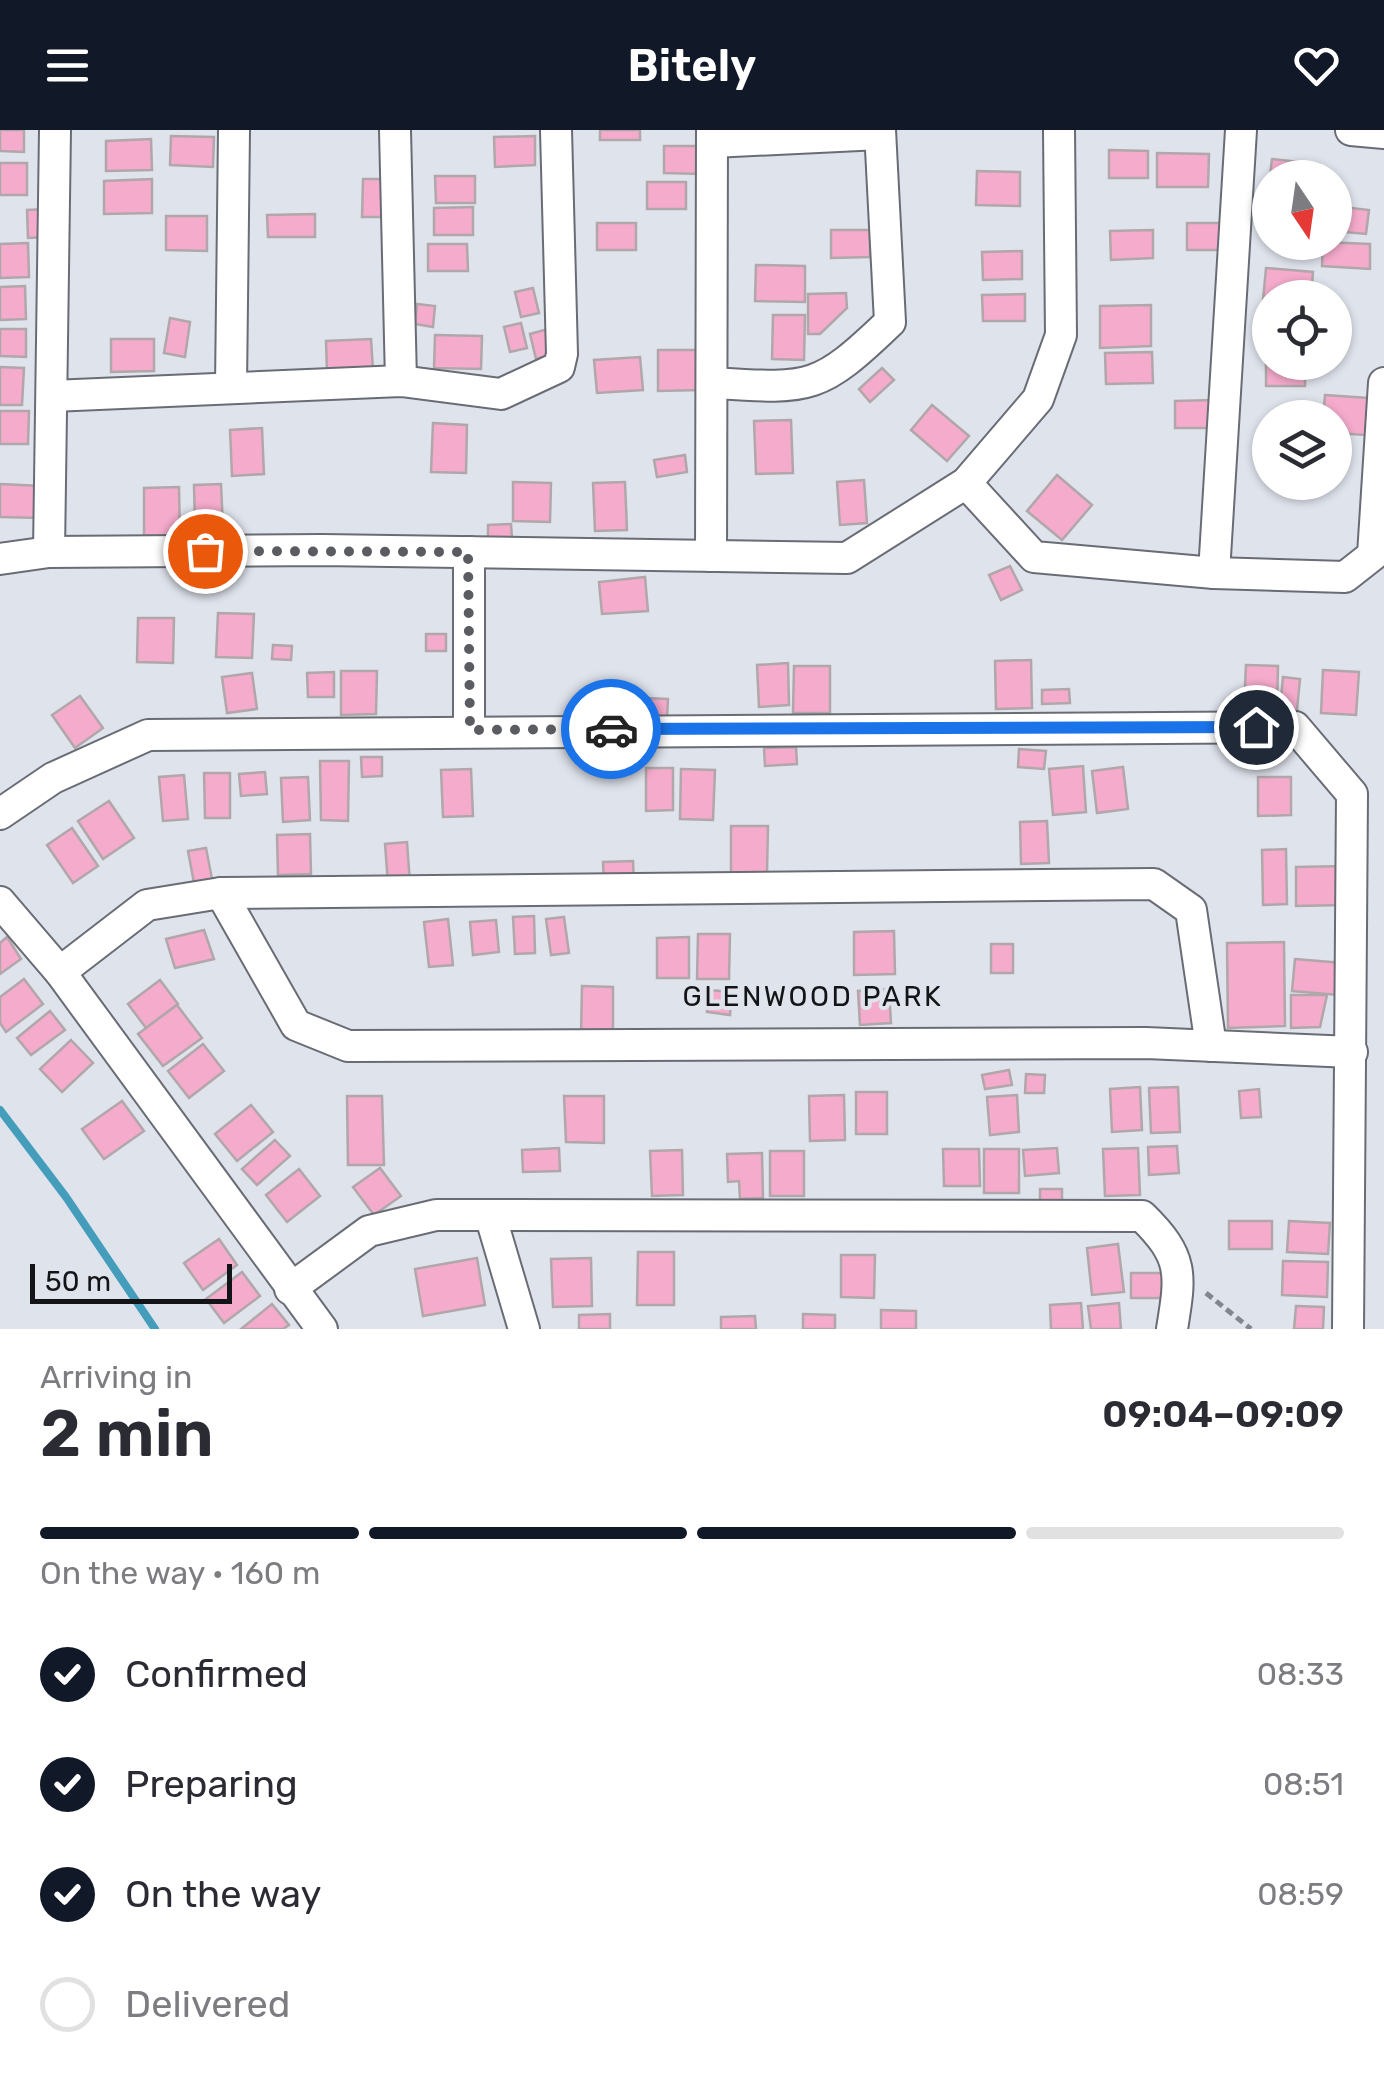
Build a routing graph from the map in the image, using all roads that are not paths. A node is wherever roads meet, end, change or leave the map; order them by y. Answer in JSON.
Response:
{"nodes":[{"id":1,"x":55,"y":130,"type":"edge"},
{"id":2,"x":234,"y":130,"type":"edge"},
{"id":3,"x":395,"y":130,"type":"edge"},
{"id":4,"x":556,"y":130,"type":"edge"},
{"id":5,"x":1059,"y":130,"type":"edge"},
{"id":6,"x":1241,"y":130,"type":"edge"},
{"id":7,"x":1351,"y":130,"type":"edge"},
{"id":8,"x":880,"y":132,"type":"edge"},
{"id":9,"x":1384,"y":133,"type":"edge"},
{"id":10,"x":712,"y":136,"type":"edge"},
{"id":11,"x":402,"y":382,"type":"junction"},
{"id":12,"x":713,"y":383,"type":"junction"},
{"id":13,"x":1384,"y":383,"type":"edge"},
{"id":14,"x":231,"y":387,"type":"junction"},
{"id":15,"x":52,"y":396,"type":"junction"},
{"id":16,"x":966,"y":482,"type":"junction"},
{"id":17,"x":49,"y":552,"type":"junction"},
{"id":18,"x":468,"y":552,"type":"junction"},
{"id":19,"x":712,"y":556,"type":"junction"},
{"id":20,"x":0,"y":559,"type":"edge"},
{"id":21,"x":1214,"y":573,"type":"junction"},
{"id":22,"x":470,"y":730,"type":"junction"},
{"id":23,"x":0,"y":814,"type":"edge"},
{"id":24,"x":221,"y":893,"type":"junction"},
{"id":25,"x":0,"y":902,"type":"edge"},
{"id":26,"x":60,"y":972,"type":"junction"},
{"id":27,"x":1212,"y":1046,"type":"junction"},
{"id":28,"x":1352,"y":1052,"type":"junction"},
{"id":29,"x":491,"y":1218,"type":"junction"},
{"id":30,"x":290,"y":1289,"type":"junction"},
{"id":31,"x":322,"y":1329,"type":"edge"},
{"id":32,"x":524,"y":1329,"type":"edge"},
{"id":33,"x":1172,"y":1329,"type":"edge"},
{"id":34,"x":1348,"y":1329,"type":"edge"}],
"edges":[{"from":1,"to":15,"type":"street"},
{"from":2,"to":14,"type":"street"},
{"from":3,"to":11,"type":"street"},
{"from":4,"to":11,"type":"street"},
{"from":5,"to":16,"type":"street"},
{"from":6,"to":21,"type":"street"},
{"from":7,"to":9,"type":"street"},
{"from":8,"to":10,"type":"street"},
{"from":8,"to":12,"type":"street"},
{"from":10,"to":12,"type":"street"},
{"from":11,"to":14,"type":"street"},
{"from":12,"to":19,"type":"street"},
{"from":13,"to":21,"type":"street"},
{"from":14,"to":15,"type":"street"},
{"from":15,"to":17,"type":"street"},
{"from":16,"to":19,"type":"street"},
{"from":16,"to":21,"type":"street"},
{"from":17,"to":18,"type":"street"},
{"from":17,"to":20,"type":"street"},
{"from":18,"to":19,"type":"street"},
{"from":18,"to":22,"type":"street"},
{"from":22,"to":23,"type":"street"},
{"from":22,"to":28,"type":"street"},
{"from":24,"to":26,"type":"street"},
{"from":24,"to":27,"type":"street"},
{"from":24,"to":27,"type":"street"},
{"from":25,"to":26,"type":"street"},
{"from":26,"to":30,"type":"street"},
{"from":27,"to":28,"type":"street"},
{"from":28,"to":34,"type":"street"},
{"from":29,"to":30,"type":"street"},
{"from":29,"to":32,"type":"street"},
{"from":29,"to":33,"type":"street"},
{"from":30,"to":31,"type":"street"}]}
